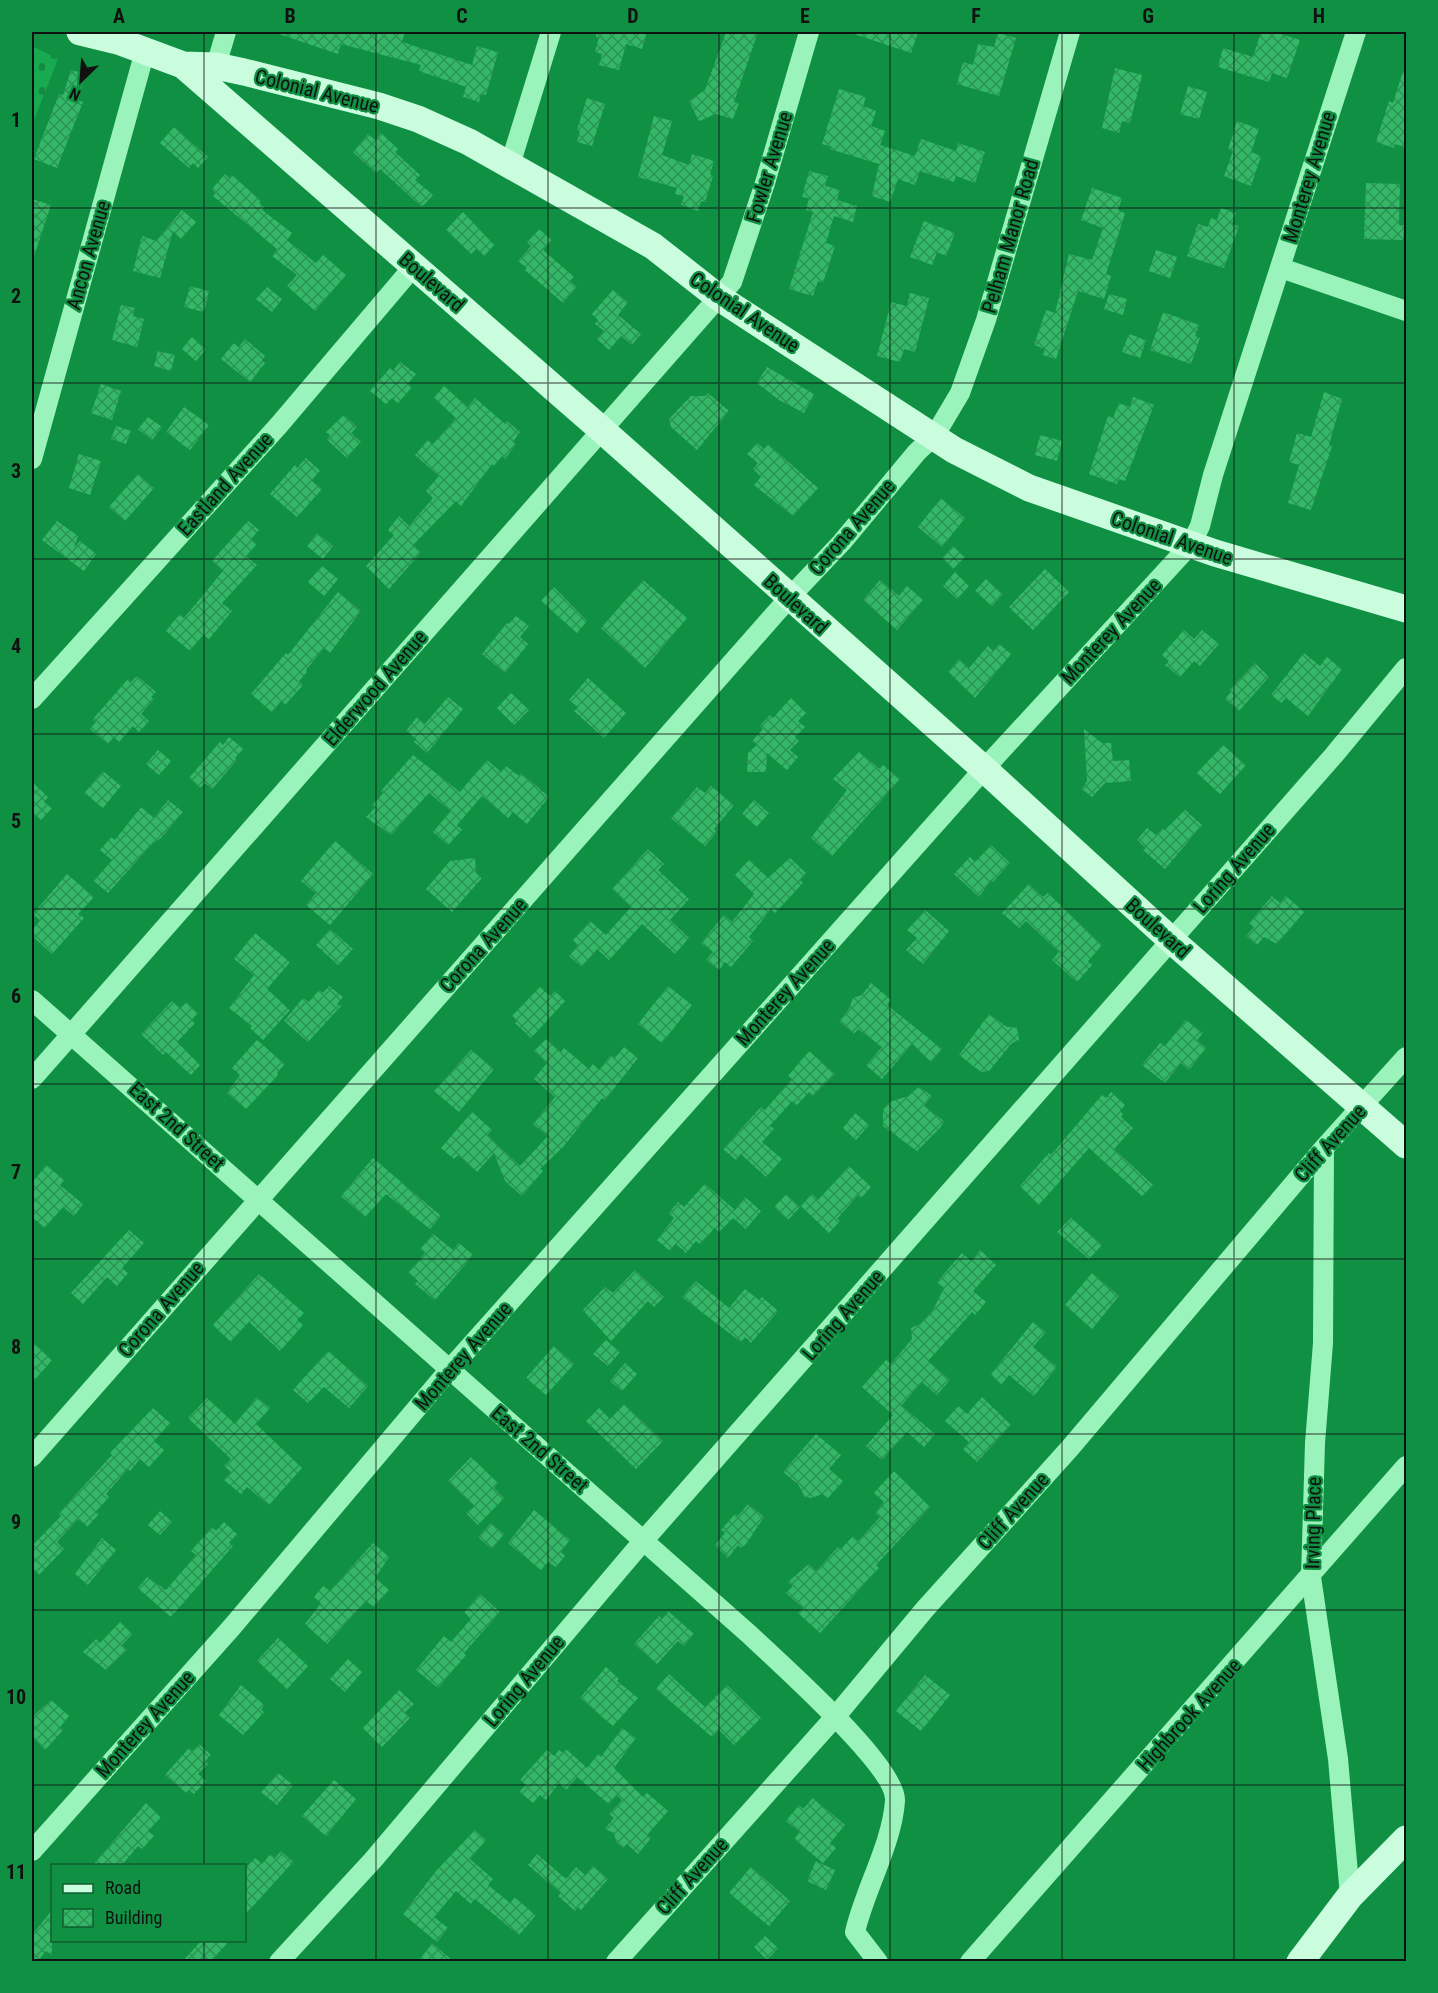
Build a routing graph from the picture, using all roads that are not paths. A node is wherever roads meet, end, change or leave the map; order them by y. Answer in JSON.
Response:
{"nodes":[{"id":1,"x":80,"y":32,"type":"edge"},
{"id":2,"x":226,"y":32,"type":"edge"},
{"id":3,"x":551,"y":32,"type":"edge"},
{"id":4,"x":808,"y":32,"type":"edge"},
{"id":5,"x":1070,"y":32,"type":"edge"},
{"id":6,"x":1356,"y":32,"type":"edge"},
{"id":7,"x":145,"y":51,"type":"junction"},
{"id":8,"x":183,"y":65,"type":"junction"},
{"id":9,"x":216,"y":66,"type":"junction"},
{"id":10,"x":510,"y":165,"type":"junction"},
{"id":11,"x":414,"y":266,"type":"junction"},
{"id":12,"x":1281,"y":268,"type":"junction"},
{"id":13,"x":718,"y":297,"type":"junction"},
{"id":14,"x":1407,"y":311,"type":"edge"},
{"id":15,"x":602,"y":430,"type":"junction"},
{"id":16,"x":935,"y":435,"type":"junction"},
{"id":17,"x":32,"y":459,"type":"edge"},
{"id":18,"x":1191,"y":544,"type":"junction"},
{"id":19,"x":789,"y":598,"type":"junction"},
{"id":20,"x":1407,"y":609,"type":"edge"},
{"id":21,"x":1407,"y":668,"type":"edge"},
{"id":22,"x":32,"y":699,"type":"edge"},
{"id":23,"x":984,"y":769,"type":"junction"},
{"id":24,"x":1171,"y":940,"type":"junction"},
{"id":25,"x":32,"y":1000,"type":"edge"},
{"id":26,"x":73,"y":1034,"type":"junction"},
{"id":27,"x":1407,"y":1057,"type":"edge"},
{"id":28,"x":32,"y":1080,"type":"edge"},
{"id":29,"x":1363,"y":1107,"type":"junction"},
{"id":30,"x":1407,"y":1145,"type":"edge"},
{"id":31,"x":1324,"y":1148,"type":"junction"},
{"id":32,"x":258,"y":1198,"type":"junction"},
{"id":33,"x":450,"y":1370,"type":"junction"},
{"id":34,"x":32,"y":1457,"type":"edge"},
{"id":35,"x":1407,"y":1466,"type":"edge"},
{"id":36,"x":644,"y":1540,"type":"junction"},
{"id":37,"x":1311,"y":1577,"type":"junction"},
{"id":38,"x":835,"y":1717,"type":"junction"},
{"id":39,"x":1407,"y":1839,"type":"edge"},
{"id":40,"x":32,"y":1851,"type":"edge"},
{"id":41,"x":1350,"y":1896,"type":"junction"},
{"id":42,"x":279,"y":1962,"type":"edge"},
{"id":43,"x":615,"y":1962,"type":"edge"},
{"id":44,"x":878,"y":1962,"type":"edge"},
{"id":45,"x":970,"y":1962,"type":"edge"},
{"id":46,"x":1299,"y":1962,"type":"edge"}],
"edges":[{"from":1,"to":7,"type":"street","name":"Colonial Avenue"},
{"from":2,"to":9,"type":"street"},
{"from":3,"to":10,"type":"street"},
{"from":4,"to":13,"type":"street","name":"Fowler Avenue"},
{"from":5,"to":16,"type":"street","name":"Pelham Manor Road"},
{"from":6,"to":12,"type":"street","name":"Monterey Avenue"},
{"from":7,"to":8,"type":"street","name":"Colonial Avenue"},
{"from":7,"to":17,"type":"street","name":"Ancon Avenue"},
{"from":8,"to":9,"type":"street","name":"Colonial Avenue"},
{"from":8,"to":11,"type":"street","name":"Boulevard"},
{"from":9,"to":10,"type":"street","name":"Colonial Avenue"},
{"from":10,"to":13,"type":"street","name":"Colonial Avenue"},
{"from":11,"to":15,"type":"street","name":"Boulevard"},
{"from":11,"to":22,"type":"street","name":"Eastland Avenue"},
{"from":12,"to":14,"type":"street"},
{"from":12,"to":18,"type":"street","name":"Monterey Avenue"},
{"from":13,"to":15,"type":"street","name":"Elderwood Avenue"},
{"from":13,"to":16,"type":"street","name":"Colonial Avenue"},
{"from":15,"to":19,"type":"street","name":"Boulevard"},
{"from":15,"to":26,"type":"street","name":"Elderwood Avenue"},
{"from":16,"to":18,"type":"street","name":"Colonial Avenue"},
{"from":16,"to":19,"type":"street","name":"Corona Avenue"},
{"from":18,"to":20,"type":"street","name":"Colonial Avenue"},
{"from":18,"to":23,"type":"street","name":"Monterey Avenue"},
{"from":19,"to":23,"type":"street","name":"Boulevard"},
{"from":19,"to":32,"type":"street","name":"Corona Avenue"},
{"from":21,"to":24,"type":"street","name":"Loring Avenue"},
{"from":23,"to":24,"type":"street","name":"Boulevard"},
{"from":23,"to":33,"type":"street","name":"Monterey Avenue"},
{"from":24,"to":29,"type":"street","name":"Boulevard"},
{"from":24,"to":36,"type":"street","name":"Loring Avenue"},
{"from":25,"to":26,"type":"street","name":"East 2nd Street"},
{"from":26,"to":28,"type":"street","name":"Elderwood Avenue"},
{"from":26,"to":32,"type":"street","name":"East 2nd Street"},
{"from":27,"to":29,"type":"street","name":"Cliff Avenue"},
{"from":29,"to":30,"type":"street","name":"Boulevard"},
{"from":29,"to":31,"type":"street","name":"Cliff Avenue"},
{"from":31,"to":37,"type":"street","name":"Irving Place"},
{"from":31,"to":38,"type":"street","name":"Cliff Avenue"},
{"from":32,"to":33,"type":"street","name":"East 2nd Street"},
{"from":32,"to":34,"type":"street","name":"Corona Avenue"},
{"from":33,"to":36,"type":"street","name":"East 2nd Street"},
{"from":33,"to":40,"type":"street","name":"Monterey Avenue"},
{"from":35,"to":37,"type":"street","name":"Highbrook Avenue"},
{"from":36,"to":38,"type":"street","name":"East 2nd Street"},
{"from":36,"to":42,"type":"street","name":"Loring Avenue"},
{"from":37,"to":41,"type":"street","name":"Irving Place"},
{"from":37,"to":45,"type":"street","name":"Highbrook Avenue"},
{"from":38,"to":43,"type":"street","name":"Cliff Avenue"},
{"from":38,"to":44,"type":"street","name":"East 2nd Street"},
{"from":39,"to":41,"type":"street"},
{"from":41,"to":46,"type":"street"}]}
